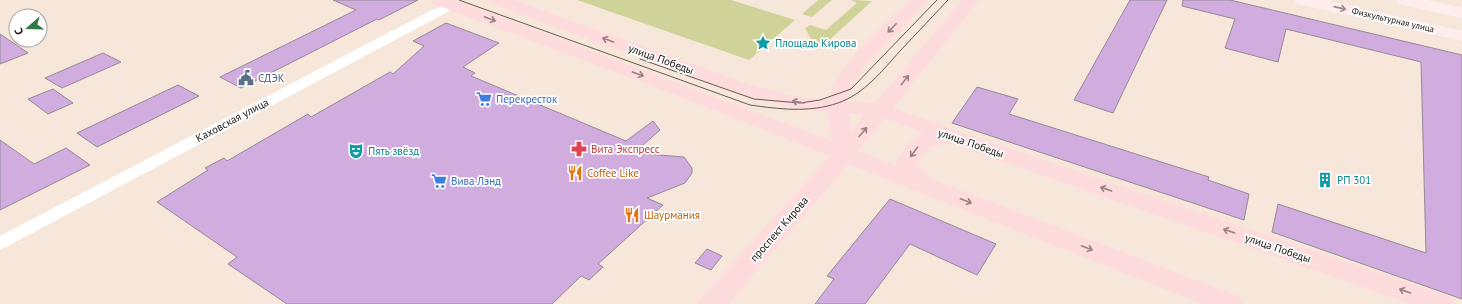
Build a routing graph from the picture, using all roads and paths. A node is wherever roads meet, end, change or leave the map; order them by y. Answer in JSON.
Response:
{"nodes":[{"id":1,"x":498,"y":0,"type":"edge"},
{"id":2,"x":919,"y":0,"type":"edge"},
{"id":3,"x":971,"y":0,"type":"edge"},
{"id":4,"x":1302,"y":0,"type":"edge"},
{"id":5,"x":1404,"y":0,"type":"edge"},
{"id":6,"x":453,"y":2,"type":"edge"},
{"id":7,"x":1462,"y":13,"type":"edge"},
{"id":8,"x":1462,"y":36,"type":"edge"},
{"id":9,"x":837,"y":107,"type":"junction"},
{"id":10,"x":881,"y":110,"type":"junction"},
{"id":11,"x":961,"y":140,"type":"junction"},
{"id":12,"x":845,"y":153,"type":"junction"},
{"id":13,"x":930,"y":186,"type":"junction"},
{"id":14,"x":0,"y":243,"type":"edge"},
{"id":15,"x":712,"y":304,"type":"edge"},
{"id":16,"x":1230,"y":304,"type":"edge"},
{"id":17,"x":1442,"y":304,"type":"edge"}],
"edges":[{"from":9,"to":1,"type":"main road","name":"улица Победы","one_way":true},
{"from":2,"to":9,"type":"main road","one_way":true},
{"from":10,"to":3,"type":"main road","name":"проспект Кирова","one_way":true},
{"from":4,"to":8,"type":"street","name":"Физкультурная улица","one_way":true},
{"from":5,"to":7,"type":"street","name":"Физкультурная улица"},
{"from":6,"to":12,"type":"main road","name":"улица Победы","one_way":true},
{"from":6,"to":14,"type":"street","name":"Каховская улица"},
{"from":9,"to":10,"type":"main road","name":"улица Победы"},
{"from":9,"to":12,"type":"main road"},
{"from":10,"to":11,"type":"main road","name":"улица Победы"},
{"from":12,"to":10,"type":"main road","name":"проспект Кирова","one_way":true},
{"from":11,"to":13,"type":"main road","one_way":true},
{"from":17,"to":11,"type":"main road","name":"улица Победы","one_way":true},
{"from":12,"to":13,"type":"main road","name":"улица Победы"},
{"from":12,"to":15,"type":"main road","name":"проспект Кирова"},
{"from":13,"to":16,"type":"main road","name":"улица Победы","one_way":true}]}
